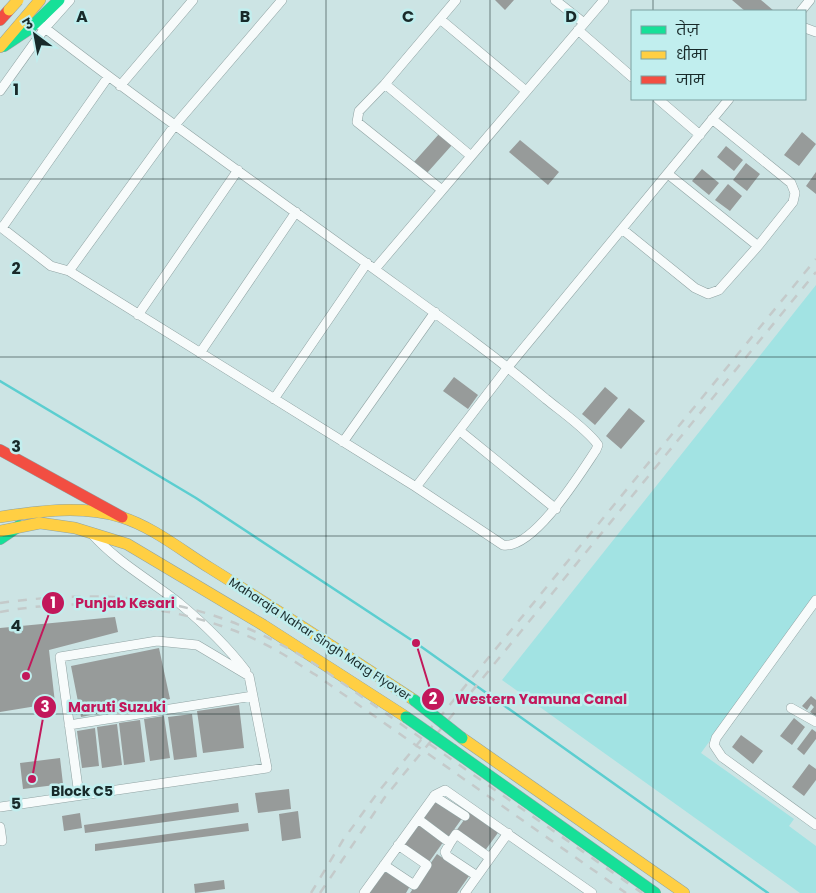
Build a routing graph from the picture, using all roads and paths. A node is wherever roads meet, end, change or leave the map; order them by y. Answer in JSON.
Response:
{"nodes":[{"id":1,"x":18,"y":0,"type":"edge"},
{"id":2,"x":40,"y":0,"type":"edge"},
{"id":3,"x":59,"y":0,"type":"edge"},
{"id":4,"x":70,"y":0,"type":"edge"},
{"id":5,"x":193,"y":0,"type":"edge"},
{"id":6,"x":282,"y":0,"type":"edge"},
{"id":7,"x":456,"y":0,"type":"edge"},
{"id":8,"x":555,"y":0,"type":"edge"},
{"id":9,"x":604,"y":0,"type":"edge"},
{"id":10,"x":810,"y":0,"type":"edge"},
{"id":11,"x":802,"y":10,"type":"edge"},
{"id":12,"x":440,"y":19,"type":"junction"},
{"id":13,"x":0,"y":20,"type":"edge"},
{"id":14,"x":40,"y":26,"type":"junction"},
{"id":15,"x":581,"y":27,"type":"junction"},
{"id":16,"x":0,"y":48,"type":"edge"},
{"id":17,"x":631,"y":76,"type":"edge"},
{"id":18,"x":108,"y":77,"type":"junction"},
{"id":19,"x":385,"y":84,"type":"junction"},
{"id":20,"x":120,"y":86,"type":"junction"},
{"id":21,"x":526,"y":91,"type":"junction"},
{"id":22,"x":0,"y":92,"type":"edge"},
{"id":23,"x":659,"y":100,"type":"edge"},
{"id":24,"x":728,"y":100,"type":"edge"},
{"id":25,"x":712,"y":119,"type":"junction"},
{"id":26,"x":175,"y":125,"type":"junction"},
{"id":27,"x":700,"y":135,"type":"junction"},
{"id":28,"x":471,"y":156,"type":"junction"},
{"id":29,"x":238,"y":170,"type":"junction"},
{"id":30,"x":668,"y":174,"type":"junction"},
{"id":31,"x":442,"y":190,"type":"junction"},
{"id":32,"x":296,"y":212,"type":"junction"},
{"id":33,"x":1,"y":228,"type":"edge"},
{"id":34,"x":622,"y":229,"type":"junction"},
{"id":35,"x":758,"y":246,"type":"junction"},
{"id":36,"x":367,"y":263,"type":"junction"},
{"id":37,"x":375,"y":269,"type":"junction"},
{"id":38,"x":68,"y":271,"type":"junction"},
{"id":39,"x":435,"y":312,"type":"junction"},
{"id":40,"x":138,"y":314,"type":"junction"},
{"id":41,"x":200,"y":353,"type":"junction"},
{"id":42,"x":508,"y":367,"type":"junction"},
{"id":43,"x":274,"y":399,"type":"junction"},
{"id":44,"x":460,"y":431,"type":"junction"},
{"id":45,"x":343,"y":442,"type":"junction"},
{"id":46,"x":0,"y":450,"type":"edge"},
{"id":47,"x":416,"y":488,"type":"junction"},
{"id":48,"x":556,"y":509,"type":"junction"},
{"id":49,"x":0,"y":517,"type":"edge"},
{"id":50,"x":122,"y":518,"type":"junction"},
{"id":51,"x":19,"y":526,"type":"junction"},
{"id":52,"x":0,"y":531,"type":"edge"},
{"id":53,"x":92,"y":534,"type":"junction"},
{"id":54,"x":0,"y":539,"type":"edge"},
{"id":55,"x":816,"y":600,"type":"edge"},
{"id":56,"x":249,"y":676,"type":"junction"},
{"id":57,"x":253,"y":696,"type":"junction"},
{"id":58,"x":792,"y":708,"type":"dead end"},
{"id":59,"x":816,"y":722,"type":"edge"},
{"id":60,"x":70,"y":725,"type":"junction"},
{"id":61,"x":80,"y":794,"type":"junction"},
{"id":62,"x":434,"y":796,"type":"junction"},
{"id":63,"x":0,"y":807,"type":"edge"},
{"id":64,"x":464,"y":816,"type":"dead end"},
{"id":65,"x":418,"y":819,"type":"junction"},
{"id":66,"x":815,"y":823,"type":"edge"},
{"id":67,"x":0,"y":827,"type":"edge"},
{"id":68,"x":508,"y":833,"type":"junction"},
{"id":69,"x":2,"y":841,"type":"dead end"},
{"id":70,"x":450,"y":843,"type":"junction"},
{"id":71,"x":398,"y":846,"type":"junction"},
{"id":72,"x":490,"y":858,"type":"junction"},
{"id":73,"x":384,"y":865,"type":"junction"},
{"id":74,"x":477,"y":876,"type":"junction"},
{"id":75,"x":589,"y":892,"type":"edge"},
{"id":76,"x":364,"y":893,"type":"edge"},
{"id":77,"x":464,"y":893,"type":"edge"},
{"id":78,"x":654,"y":893,"type":"edge"},
{"id":79,"x":684,"y":893,"type":"edge"}],
"edges":[{"from":1,"to":13,"type":"main road","bridge":true},
{"from":2,"to":16,"type":"main road"},
{"from":3,"to":14,"type":"main road"},
{"from":4,"to":14,"type":"street"},
{"from":5,"to":20,"type":"street"},
{"from":6,"to":26,"type":"street"},
{"from":7,"to":12,"type":"street"},
{"from":8,"to":15,"type":"street"},
{"from":9,"to":15,"type":"street"},
{"from":10,"to":11,"type":"street"},
{"from":12,"to":19,"type":"street"},
{"from":12,"to":21,"type":"street"},
{"from":14,"to":16,"type":"main road"},
{"from":14,"to":18,"type":"street"},
{"from":14,"to":22,"type":"street"},
{"from":15,"to":17,"type":"street"},
{"from":15,"to":21,"type":"street"},
{"from":18,"to":20,"type":"street"},
{"from":18,"to":33,"type":"street"},
{"from":19,"to":28,"type":"street"},
{"from":19,"to":31,"type":"street"},
{"from":20,"to":26,"type":"street"},
{"from":21,"to":28,"type":"street"},
{"from":23,"to":27,"type":"street"},
{"from":24,"to":25,"type":"street"},
{"from":25,"to":27,"type":"street"},
{"from":25,"to":35,"type":"street"},
{"from":26,"to":29,"type":"street"},
{"from":26,"to":38,"type":"street"},
{"from":27,"to":30,"type":"street"},
{"from":28,"to":31,"type":"street"},
{"from":29,"to":32,"type":"street"},
{"from":29,"to":40,"type":"street"},
{"from":30,"to":34,"type":"street"},
{"from":30,"to":35,"type":"street"},
{"from":31,"to":37,"type":"street"},
{"from":32,"to":36,"type":"street"},
{"from":32,"to":41,"type":"street"},
{"from":33,"to":38,"type":"street"},
{"from":34,"to":35,"type":"street"},
{"from":34,"to":42,"type":"street"},
{"from":36,"to":37,"type":"street"},
{"from":36,"to":43,"type":"street"},
{"from":37,"to":39,"type":"street"},
{"from":38,"to":40,"type":"street"},
{"from":39,"to":42,"type":"street"},
{"from":39,"to":45,"type":"street"},
{"from":40,"to":41,"type":"street"},
{"from":41,"to":43,"type":"street"},
{"from":42,"to":44,"type":"street"},
{"from":42,"to":48,"type":"street"},
{"from":43,"to":45,"type":"street"},
{"from":44,"to":47,"type":"street"},
{"from":44,"to":48,"type":"street"},
{"from":45,"to":47,"type":"street"},
{"from":46,"to":50,"type":"main road"},
{"from":47,"to":48,"type":"street"},
{"from":49,"to":50,"type":"main road"},
{"from":50,"to":79,"type":"main road","name":"Maharaja Nahar Singh Marg Flyover","bridge":true},
{"from":51,"to":52,"type":"main road","name":"Maharaja Nahar Singh Marg Flyover"},
{"from":51,"to":53,"type":"main road","name":"Maharaja Nahar Singh Marg Flyover"},
{"from":51,"to":54,"type":"main road"},
{"from":53,"to":56,"type":"street"},
{"from":53,"to":78,"type":"main road","name":"Maharaja Nahar Singh Marg Flyover","bridge":true},
{"from":55,"to":66,"type":"street"},
{"from":56,"to":57,"type":"street"},
{"from":56,"to":60,"type":"street"},
{"from":57,"to":60,"type":"street"},
{"from":57,"to":61,"type":"street"},
{"from":58,"to":59,"type":"street"},
{"from":60,"to":61,"type":"street"},
{"from":61,"to":63,"type":"street"},
{"from":62,"to":64,"type":"street"},
{"from":62,"to":65,"type":"street"},
{"from":62,"to":68,"type":"street"},
{"from":65,"to":70,"type":"street"},
{"from":65,"to":71,"type":"street"},
{"from":67,"to":69,"type":"street"},
{"from":68,"to":72,"type":"street"},
{"from":68,"to":75,"type":"street"},
{"from":70,"to":72,"type":"street"},
{"from":70,"to":74,"type":"street"},
{"from":71,"to":73,"type":"street"},
{"from":71,"to":73,"type":"street"},
{"from":72,"to":74,"type":"street"},
{"from":73,"to":76,"type":"street"},
{"from":74,"to":77,"type":"street"}]}
